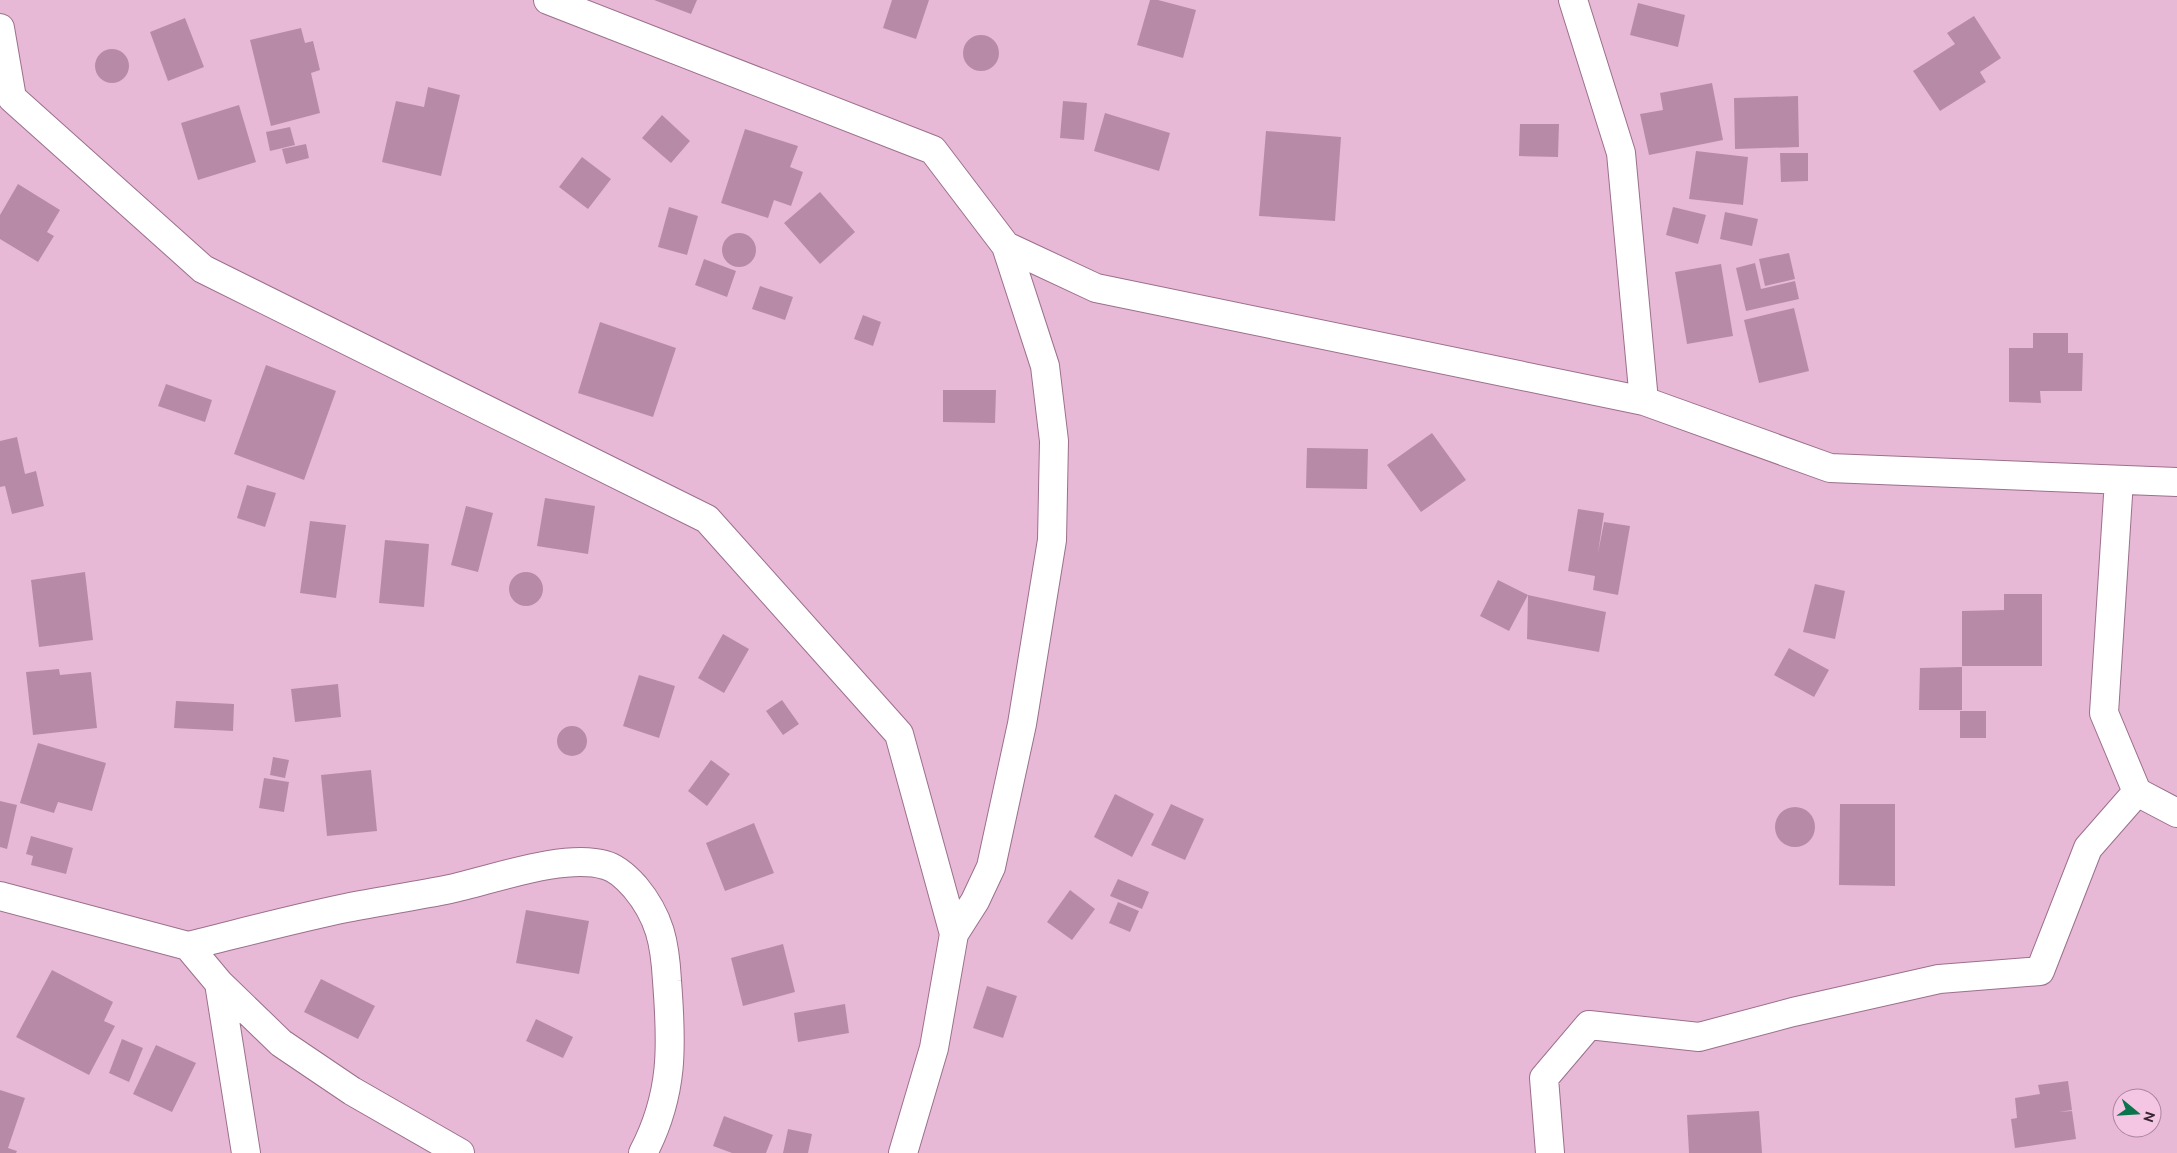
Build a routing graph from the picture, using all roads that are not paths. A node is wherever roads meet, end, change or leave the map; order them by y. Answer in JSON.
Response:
{"nodes":[{"id":1,"x":548,"y":0,"type":"edge"},
{"id":2,"x":1573,"y":0,"type":"edge"},
{"id":3,"x":0,"y":28,"type":"edge"},
{"id":4,"x":1006,"y":246,"type":"junction"},
{"id":5,"x":1644,"y":402,"type":"junction"},
{"id":6,"x":2119,"y":480,"type":"junction"},
{"id":7,"x":2177,"y":482,"type":"edge"},
{"id":8,"x":2137,"y":792,"type":"junction"},
{"id":9,"x":2177,"y":813,"type":"edge"},
{"id":10,"x":0,"y":896,"type":"edge"},
{"id":11,"x":954,"y":934,"type":"junction"},
{"id":12,"x":188,"y":946,"type":"junction"},
{"id":13,"x":219,"y":983,"type":"junction"},
{"id":14,"x":246,"y":1153,"type":"edge"},
{"id":15,"x":460,"y":1153,"type":"edge"},
{"id":16,"x":643,"y":1153,"type":"edge"},
{"id":17,"x":903,"y":1153,"type":"edge"},
{"id":18,"x":1550,"y":1153,"type":"edge"}],
"edges":[{"from":1,"to":4,"type":"street"},
{"from":2,"to":5,"type":"street"},
{"from":3,"to":11,"type":"street"},
{"from":4,"to":5,"type":"street"},
{"from":4,"to":11,"type":"street"},
{"from":5,"to":6,"type":"street"},
{"from":6,"to":7,"type":"street"},
{"from":6,"to":8,"type":"street"},
{"from":8,"to":9,"type":"street"},
{"from":8,"to":18,"type":"street"},
{"from":10,"to":12,"type":"street"},
{"from":11,"to":17,"type":"street"},
{"from":12,"to":13,"type":"street"},
{"from":12,"to":16,"type":"street"},
{"from":13,"to":14,"type":"street"},
{"from":13,"to":15,"type":"street"}]}
